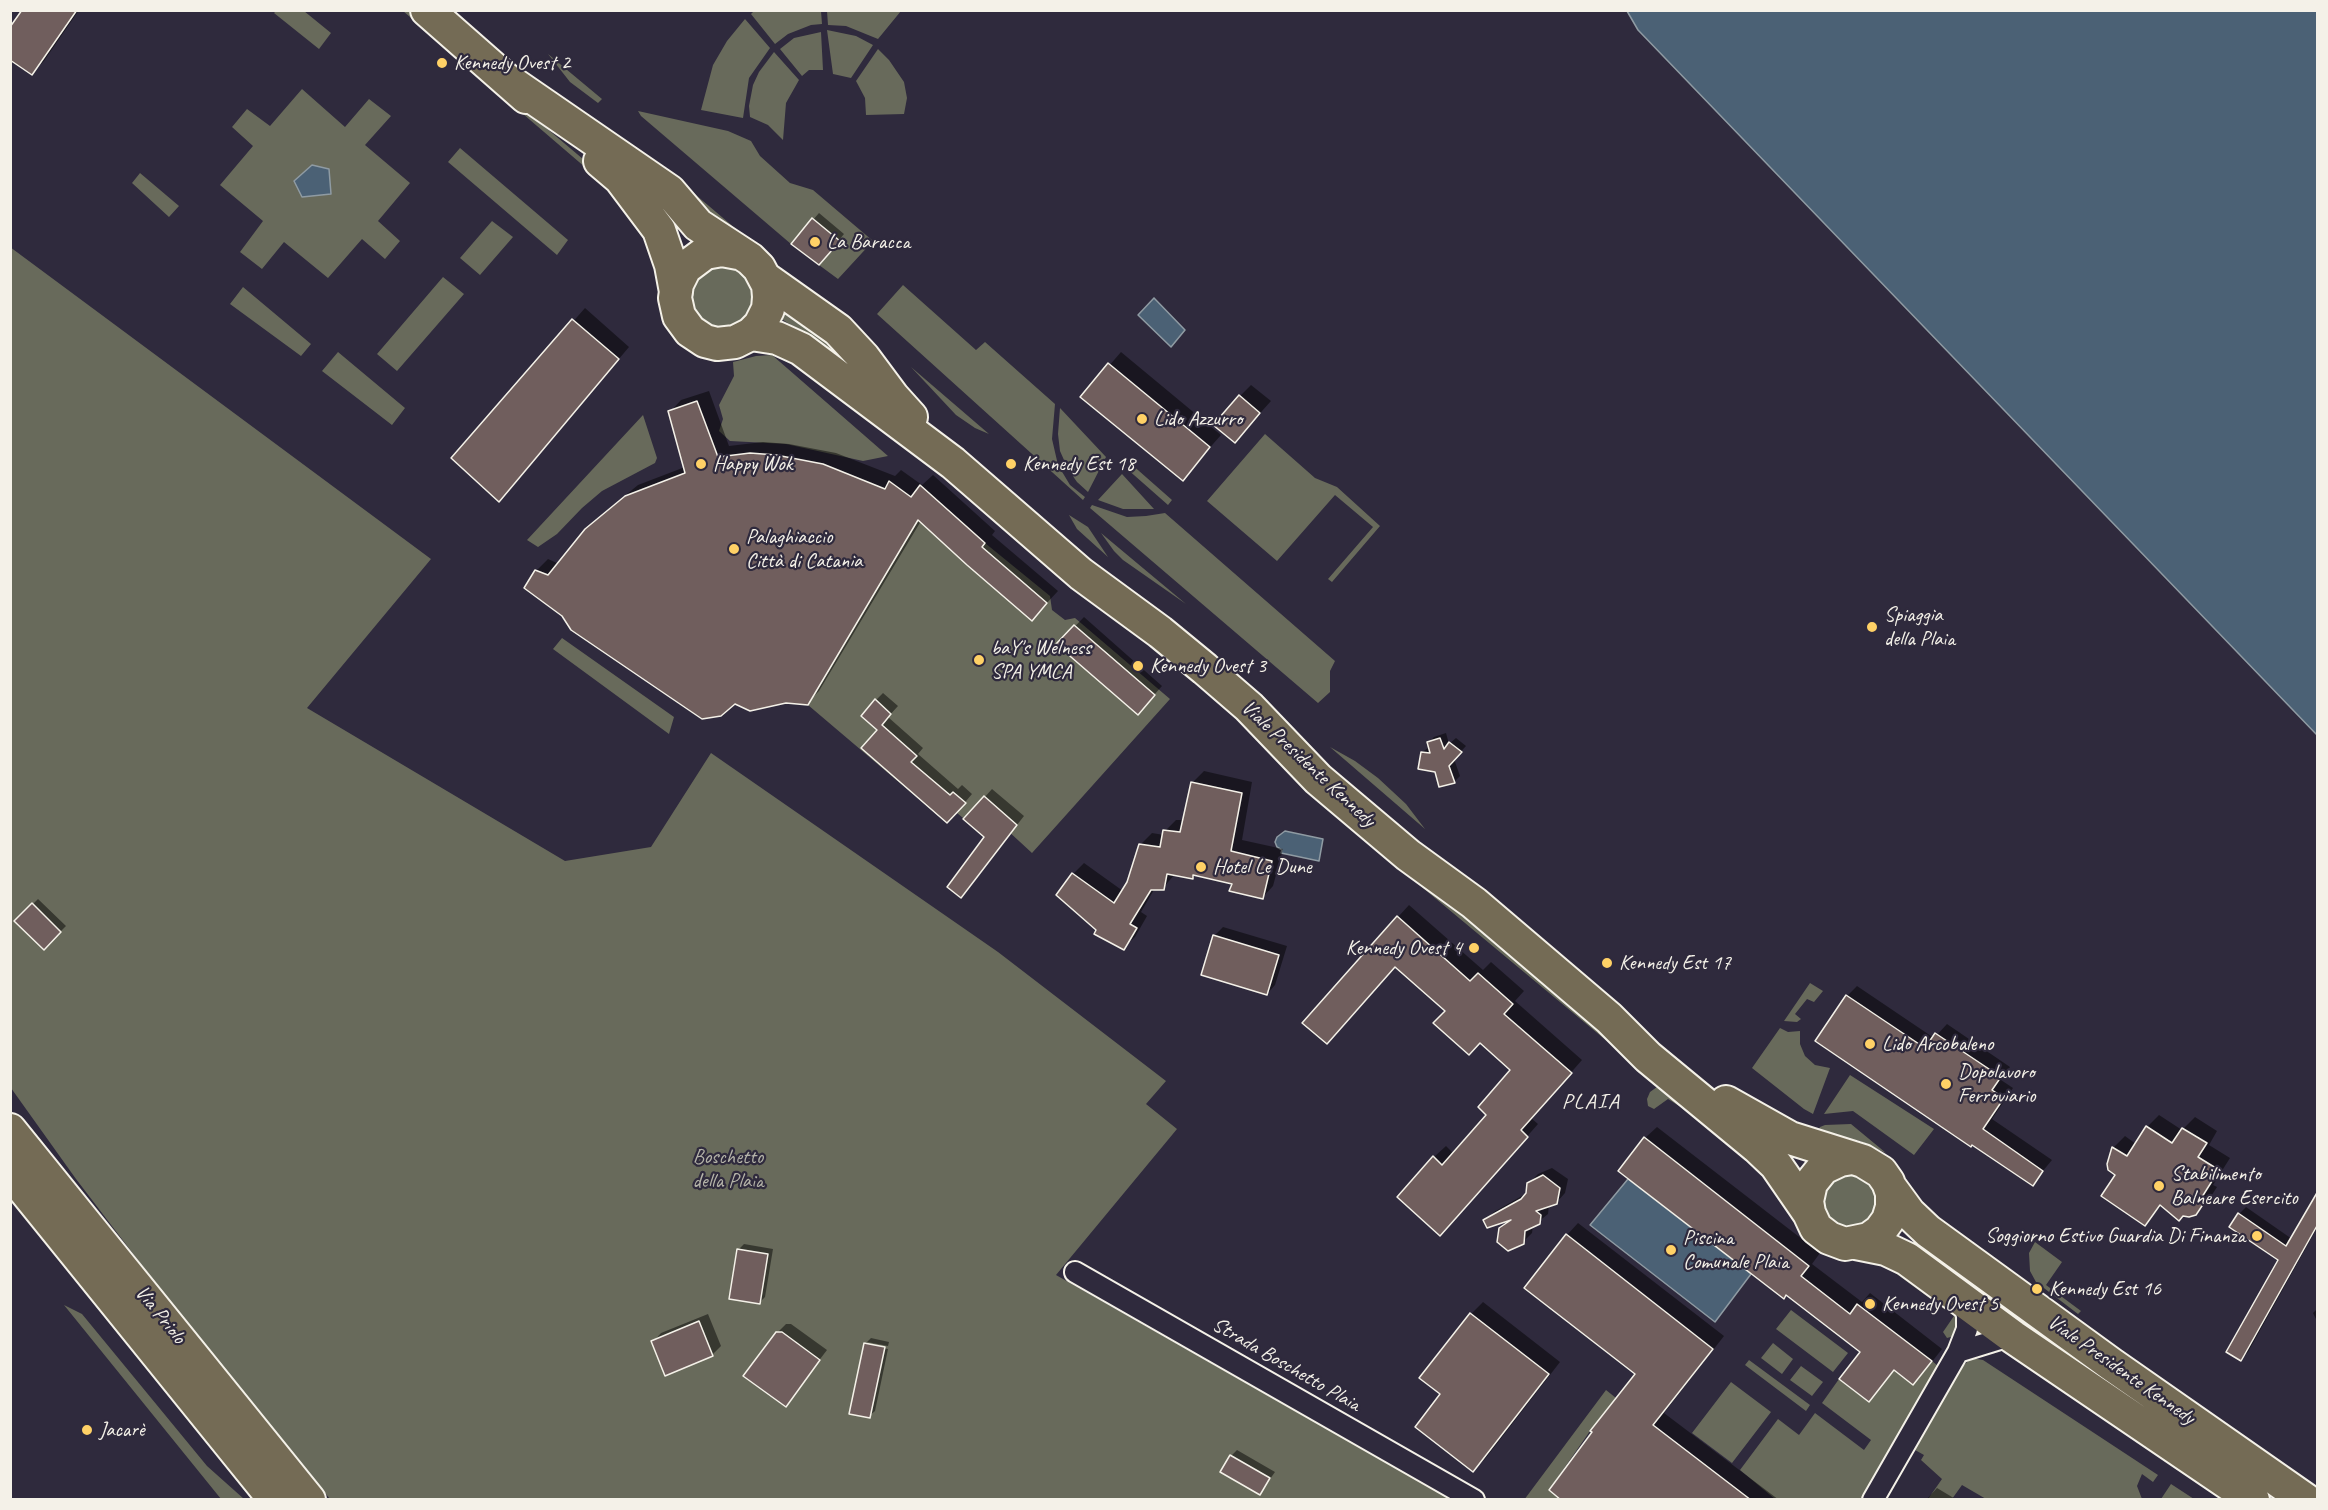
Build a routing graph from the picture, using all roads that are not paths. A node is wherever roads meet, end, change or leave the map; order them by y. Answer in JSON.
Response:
{"nodes":[{"id":1,"x":427,"y":10,"type":"edge"},
{"id":2,"x":512,"y":82,"type":"junction"},
{"id":3,"x":738,"y":253,"type":"junction"},
{"id":4,"x":766,"y":279,"type":"junction"},
{"id":5,"x":676,"y":292,"type":"junction"},
{"id":6,"x":751,"y":334,"type":"junction"},
{"id":7,"x":953,"y":463,"type":"junction"},
{"id":8,"x":1609,"y":1018,"type":"junction"},
{"id":9,"x":10,"y":1130,"type":"edge"},
{"id":10,"x":1852,"y":1158,"type":"junction"},
{"id":11,"x":10,"y":1172,"type":"edge"},
{"id":12,"x":1890,"y":1187,"type":"junction"},
{"id":13,"x":1809,"y":1213,"type":"junction"},
{"id":14,"x":1856,"y":1243,"type":"junction"},
{"id":15,"x":1075,"y":1272,"type":"dead end"},
{"id":16,"x":1963,"y":1300,"type":"junction"},
{"id":17,"x":2013,"y":1337,"type":"junction"},
{"id":18,"x":1958,"y":1352,"type":"junction"},
{"id":19,"x":276,"y":1500,"type":"edge"},
{"id":20,"x":309,"y":1500,"type":"edge"},
{"id":21,"x":1474,"y":1500,"type":"edge"},
{"id":22,"x":1873,"y":1500,"type":"edge"},
{"id":23,"x":2253,"y":1500,"type":"edge"},
{"id":24,"x":2306,"y":1500,"type":"edge"}],
"edges":[{"from":1,"to":2,"type":"main road"},
{"from":2,"to":3,"type":"main road"},
{"from":2,"to":5,"type":"main road"},
{"from":3,"to":4,"type":"main road"},
{"from":3,"to":5,"type":"main road"},
{"from":4,"to":6,"type":"main road"},
{"from":4,"to":7,"type":"main road"},
{"from":5,"to":6,"type":"main road"},
{"from":6,"to":7,"type":"main road"},
{"from":7,"to":8,"type":"main road","name":"Viale Presidente Kennedy"},
{"from":8,"to":10,"type":"main road"},
{"from":8,"to":13,"type":"main road"},
{"from":9,"to":20,"type":"main road","name":"Via Priolo"},
{"from":10,"to":12,"type":"main road"},
{"from":10,"to":13,"type":"main road"},
{"from":11,"to":19,"type":"main road","name":"Via Priolo"},
{"from":12,"to":14,"type":"main road"},
{"from":12,"to":24,"type":"main road","name":"Viale Presidente Kennedy"},
{"from":13,"to":14,"type":"main road"},
{"from":14,"to":16,"type":"main road","name":"Viale Presidente Kennedy"},
{"from":15,"to":21,"type":"street","name":"Strada Boschetto Plaia"},
{"from":16,"to":17,"type":"main road","name":"Viale Presidente Kennedy"},
{"from":16,"to":18,"type":"street"},
{"from":17,"to":18,"type":"street"},
{"from":17,"to":23,"type":"main road","name":"Viale Presidente Kennedy"},
{"from":18,"to":22,"type":"street"}]}
